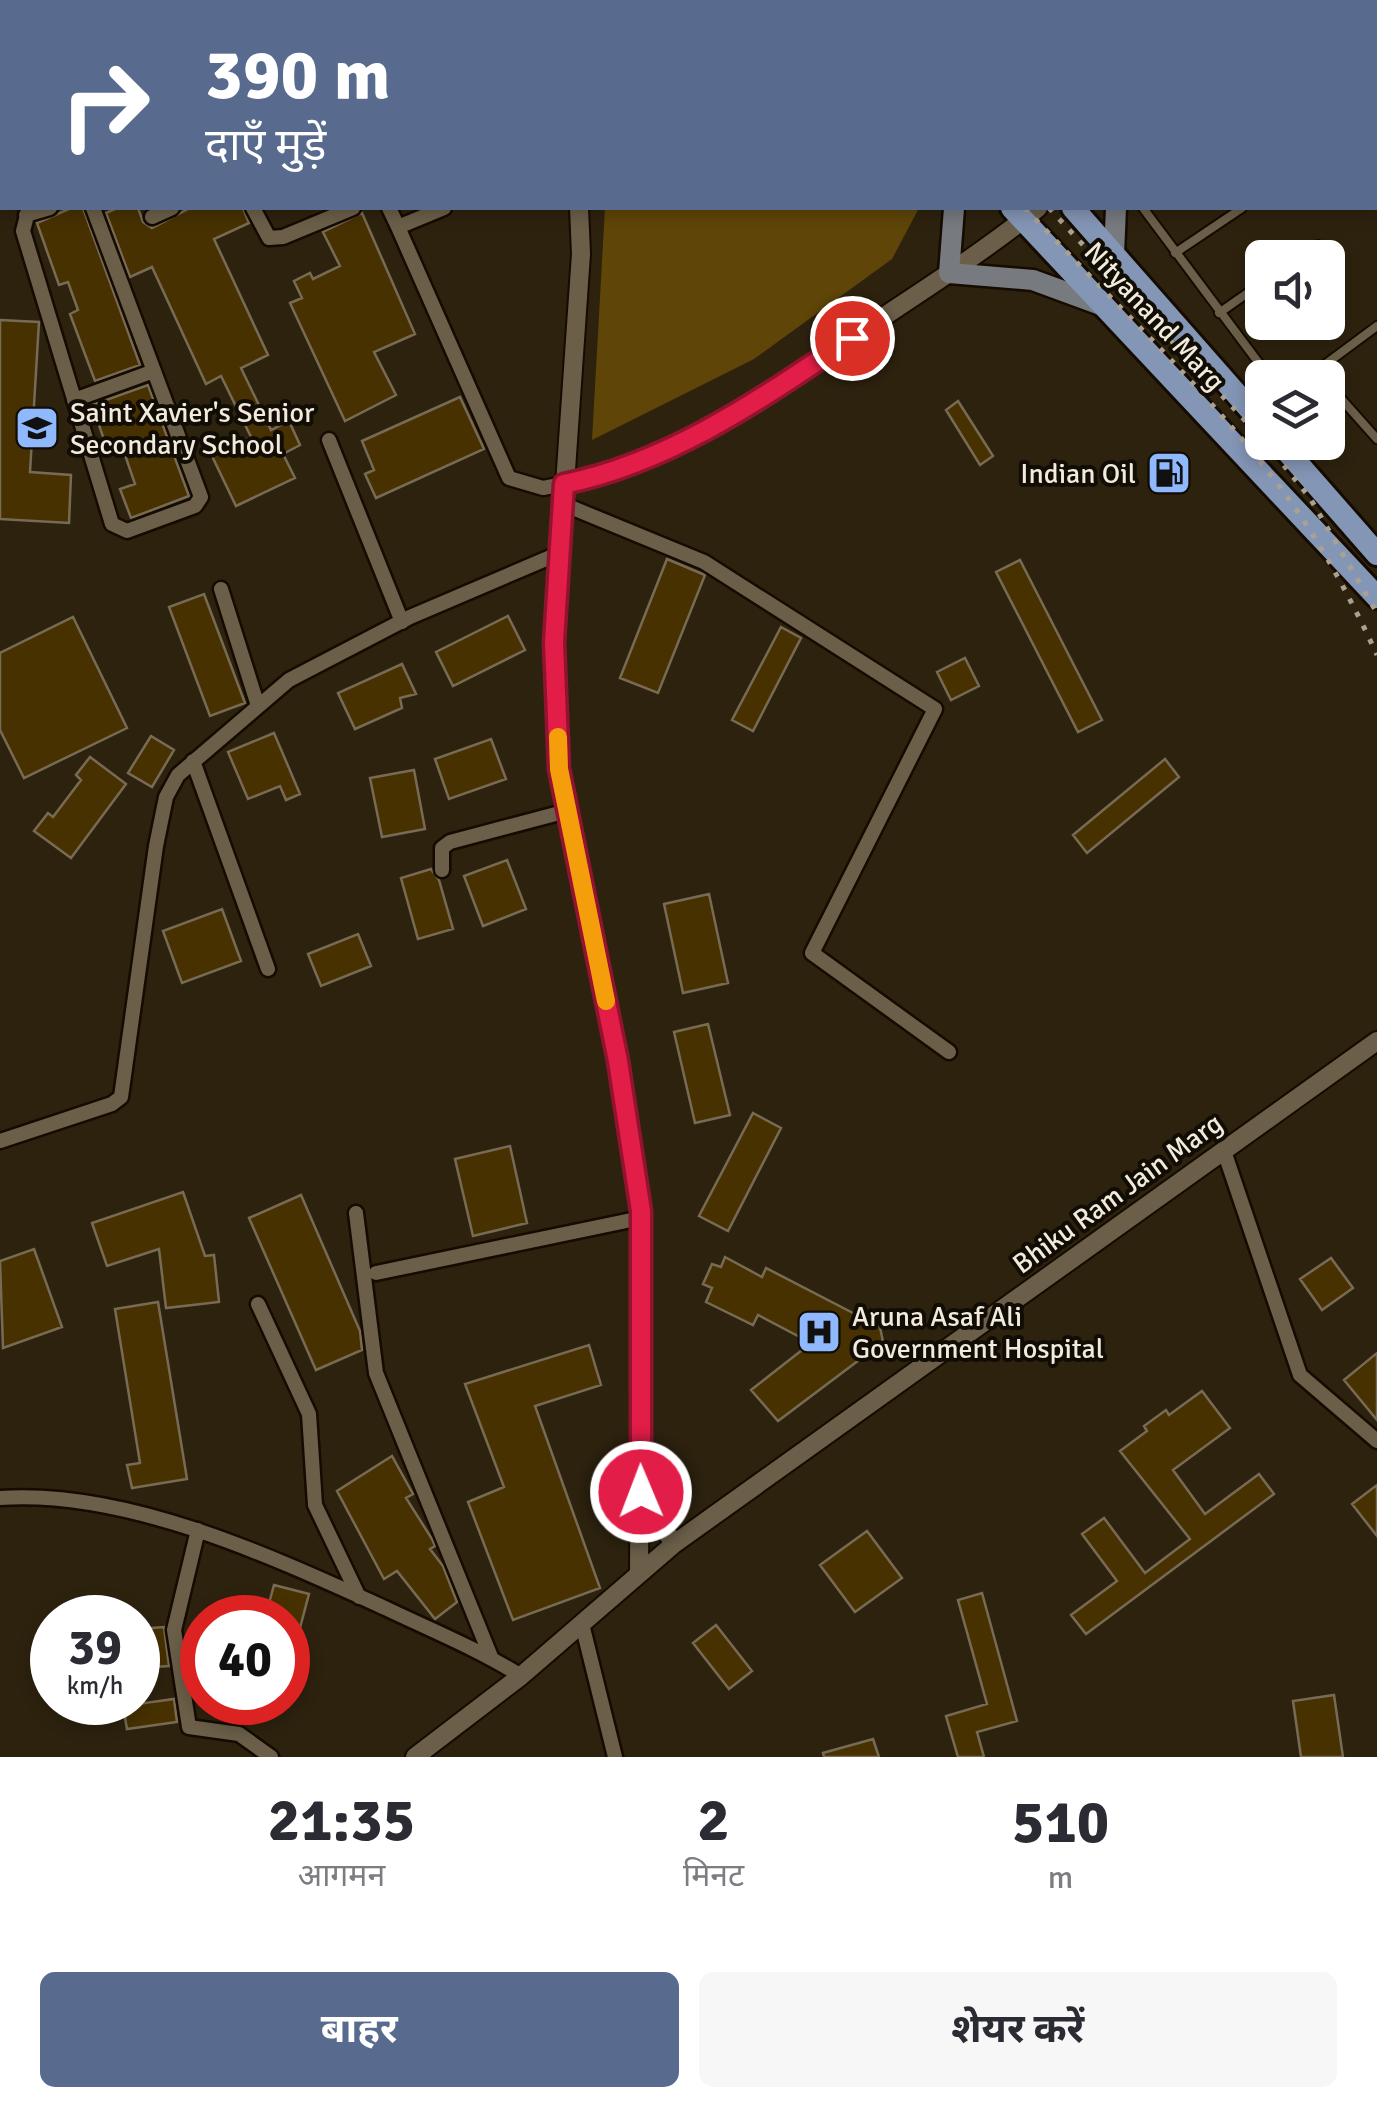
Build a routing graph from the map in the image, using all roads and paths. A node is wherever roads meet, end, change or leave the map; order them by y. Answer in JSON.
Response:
{"nodes":[{"id":1,"x":94,"y":210,"type":"edge"},
{"id":2,"x":168,"y":210,"type":"edge"},
{"id":3,"x":254,"y":210,"type":"edge"},
{"id":4,"x":348,"y":210,"type":"edge"},
{"id":5,"x":390,"y":210,"type":"edge"},
{"id":6,"x":439,"y":210,"type":"edge"},
{"id":7,"x":579,"y":210,"type":"edge"},
{"id":8,"x":954,"y":210,"type":"edge"},
{"id":9,"x":1075,"y":210,"type":"edge"},
{"id":10,"x":1116,"y":210,"type":"edge"},
{"id":11,"x":1144,"y":210,"type":"edge"},
{"id":12,"x":1239,"y":210,"type":"edge"},
{"id":13,"x":27,"y":211,"type":"edge"},
{"id":14,"x":1024,"y":212,"type":"edge"},
{"id":15,"x":152,"y":217,"type":"dead end"},
{"id":16,"x":398,"y":227,"type":"junction"},
{"id":17,"x":1175,"y":252,"type":"junction"},
{"id":18,"x":1114,"y":254,"type":"junction"},
{"id":19,"x":950,"y":273,"type":"junction"},
{"id":20,"x":1245,"y":295,"type":"edge"},
{"id":21,"x":1104,"y":307,"type":"junction"},
{"id":22,"x":1219,"y":314,"type":"junction"},
{"id":23,"x":1377,"y":326,"type":"edge"},
{"id":24,"x":1256,"y":360,"type":"edge"},
{"id":25,"x":1331,"y":360,"type":"edge"},
{"id":26,"x":154,"y":371,"type":"junction"},
{"id":27,"x":74,"y":400,"type":"junction"},
{"id":28,"x":1345,"y":403,"type":"edge"},
{"id":29,"x":1245,"y":404,"type":"edge"},
{"id":30,"x":1377,"y":439,"type":"edge"},
{"id":31,"x":329,"y":440,"type":"dead end"},
{"id":32,"x":1295,"y":460,"type":"edge"},
{"id":33,"x":564,"y":484,"type":"junction"},
{"id":34,"x":563,"y":504,"type":"junction"},
{"id":35,"x":1374,"y":551,"type":"edge"},
{"id":36,"x":560,"y":553,"type":"junction"},
{"id":37,"x":1350,"y":568,"type":"junction"},
{"id":38,"x":221,"y":589,"type":"dead end"},
{"id":39,"x":1377,"y":597,"type":"edge"},
{"id":40,"x":402,"y":622,"type":"junction"},
{"id":41,"x":258,"y":706,"type":"junction"},
{"id":42,"x":192,"y":762,"type":"junction"},
{"id":43,"x":567,"y":810,"type":"junction"},
{"id":44,"x":442,"y":870,"type":"dead end"},
{"id":45,"x":268,"y":970,"type":"dead end"},
{"id":46,"x":1377,"y":1041,"type":"edge"},
{"id":47,"x":950,"y":1052,"type":"dead end"},
{"id":48,"x":0,"y":1140,"type":"edge"},
{"id":49,"x":1224,"y":1151,"type":"junction"},
{"id":50,"x":356,"y":1212,"type":"dead end"},
{"id":51,"x":641,"y":1218,"type":"junction"},
{"id":52,"x":376,"y":1273,"type":"dead end"},
{"id":53,"x":258,"y":1304,"type":"dead end"},
{"id":54,"x":1377,"y":1440,"type":"edge"},
{"id":55,"x":641,"y":1492,"type":"junction"},
{"id":56,"x":0,"y":1498,"type":"edge"},
{"id":57,"x":198,"y":1530,"type":"junction"},
{"id":58,"x":674,"y":1544,"type":"junction"},
{"id":59,"x":639,"y":1574,"type":"junction"},
{"id":60,"x":360,"y":1597,"type":"junction"},
{"id":61,"x":582,"y":1624,"type":"junction"},
{"id":62,"x":491,"y":1657,"type":"junction"},
{"id":63,"x":521,"y":1676,"type":"junction"},
{"id":64,"x":271,"y":1757,"type":"edge"},
{"id":65,"x":416,"y":1757,"type":"edge"},
{"id":66,"x":615,"y":1757,"type":"edge"}],
"edges":[{"from":1,"to":26,"type":"street"},
{"from":2,"to":15,"type":"street"},
{"from":3,"to":4,"type":"street"},
{"from":5,"to":16,"type":"street"},
{"from":6,"to":16,"type":"street"},
{"from":7,"to":33,"type":"street"},
{"from":8,"to":19,"type":"main road"},
{"from":9,"to":18,"type":"main road","name":"Nityanand Marg"},
{"from":10,"to":18,"type":"main road"},
{"from":11,"to":17,"type":"lane"},
{"from":12,"to":17,"type":"lane"},
{"from":13,"to":27,"type":"street"},
{"from":14,"to":19,"type":"street"},
{"from":14,"to":21,"type":"main road","name":"Nityanand Marg"},
{"from":16,"to":33,"type":"street"},
{"from":17,"to":22,"type":"lane"},
{"from":18,"to":29,"type":"main road","name":"Nityanand Marg"},
{"from":19,"to":21,"type":"main road"},
{"from":19,"to":33,"type":"street"},
{"from":20,"to":22,"type":"lane"},
{"from":21,"to":37,"type":"main road","name":"Nityanand Marg"},
{"from":22,"to":24,"type":"lane"},
{"from":23,"to":25,"type":"lane"},
{"from":26,"to":27,"type":"street"},
{"from":26,"to":27,"type":"street"},
{"from":28,"to":30,"type":"lane"},
{"from":31,"to":40,"type":"street"},
{"from":32,"to":35,"type":"main road"},
{"from":33,"to":34,"type":"street"},
{"from":34,"to":36,"type":"street"},
{"from":34,"to":47,"type":"street"},
{"from":35,"to":37,"type":"main road"},
{"from":36,"to":40,"type":"street"},
{"from":36,"to":43,"type":"street"},
{"from":37,"to":39,"type":"main road","name":"Nityanand Marg"},
{"from":38,"to":41,"type":"street"},
{"from":40,"to":41,"type":"street"},
{"from":41,"to":42,"type":"street"},
{"from":42,"to":45,"type":"street"},
{"from":42,"to":48,"type":"street"},
{"from":43,"to":44,"type":"street"},
{"from":43,"to":51,"type":"street"},
{"from":46,"to":49,"type":"street","name":"Bhiku Ram Jain Marg"},
{"from":49,"to":54,"type":"street"},
{"from":49,"to":58,"type":"street","name":"Bhiku Ram Jain Marg"},
{"from":50,"to":62,"type":"street"},
{"from":51,"to":52,"type":"street"},
{"from":51,"to":55,"type":"street"},
{"from":53,"to":60,"type":"street"},
{"from":55,"to":58,"type":"street"},
{"from":55,"to":59,"type":"street"},
{"from":56,"to":57,"type":"street"},
{"from":57,"to":60,"type":"street"},
{"from":57,"to":64,"type":"street"},
{"from":58,"to":59,"type":"street","name":"Bhiku Ram Jain Marg"},
{"from":59,"to":61,"type":"street","name":"Bhiku Ram Jain Marg"},
{"from":60,"to":62,"type":"street"},
{"from":61,"to":63,"type":"street","name":"Bhiku Ram Jain Marg"},
{"from":61,"to":66,"type":"street"},
{"from":62,"to":63,"type":"street"},
{"from":63,"to":65,"type":"street","name":"Bhiku Ram Jain Marg"}]}
